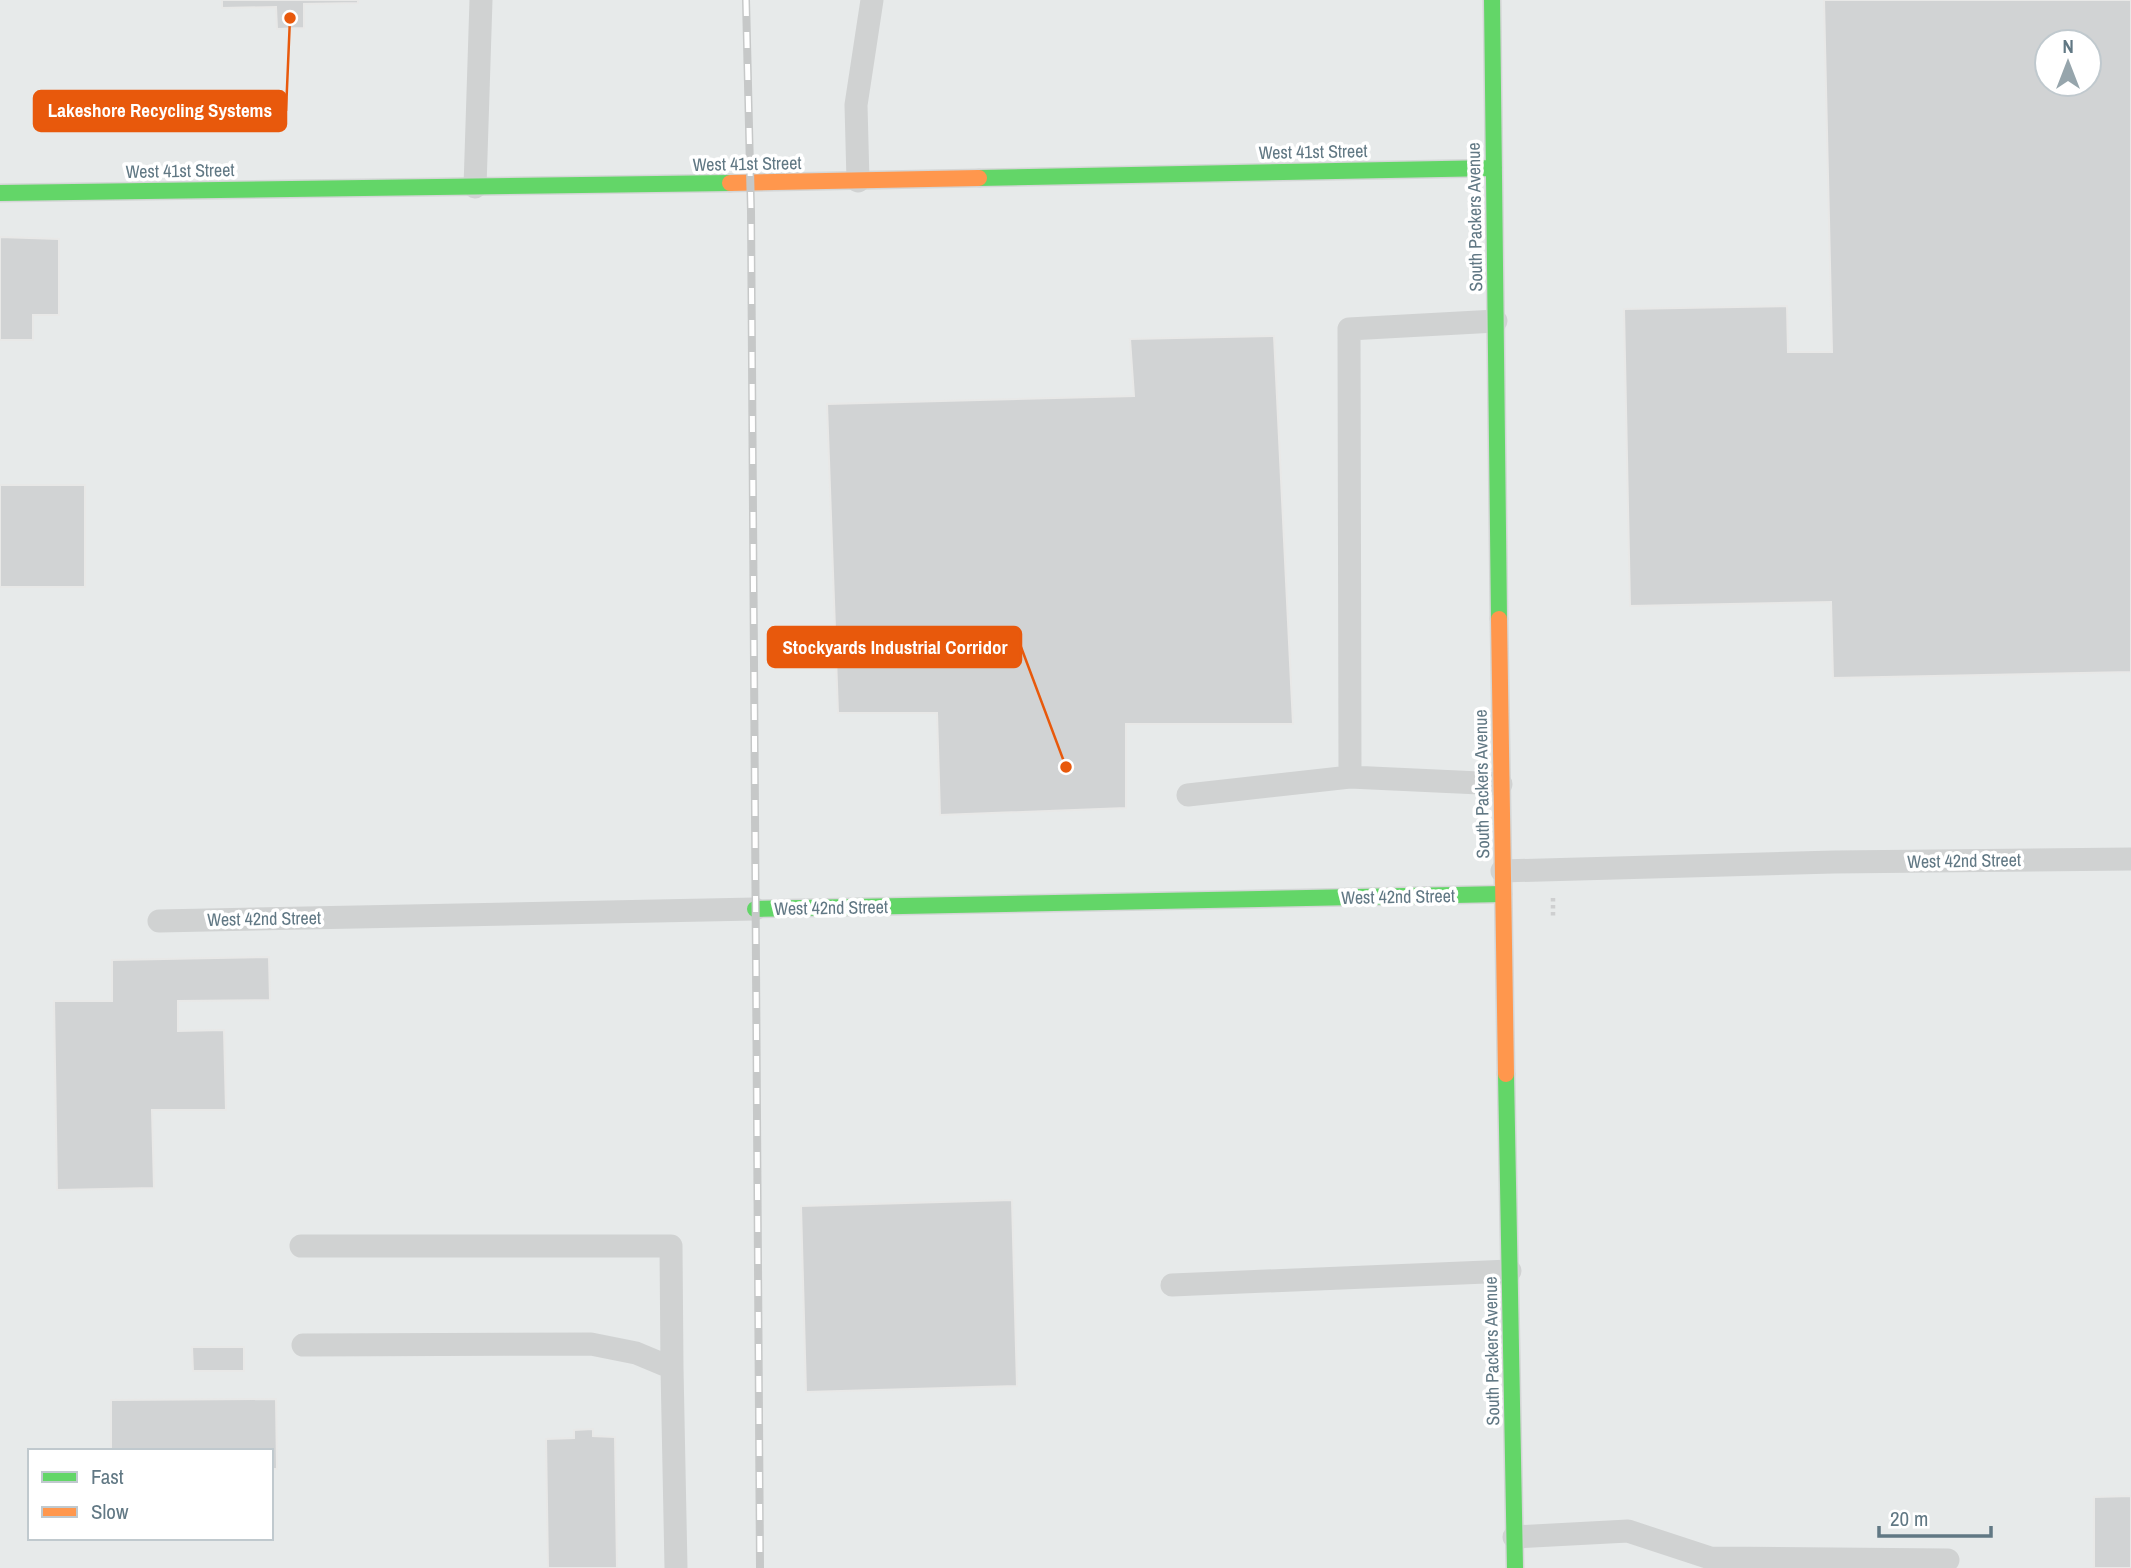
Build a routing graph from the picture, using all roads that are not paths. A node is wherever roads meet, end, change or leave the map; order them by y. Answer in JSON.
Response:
{"nodes":[{"id":1,"x":481,"y":0,"type":"edge"},
{"id":2,"x":872,"y":0,"type":"edge"},
{"id":3,"x":1492,"y":0,"type":"edge"},
{"id":4,"x":1494,"y":168,"type":"junction"},
{"id":5,"x":858,"y":181,"type":"junction"},
{"id":6,"x":475,"y":187,"type":"junction"},
{"id":7,"x":0,"y":193,"type":"edge"},
{"id":8,"x":1496,"y":321,"type":"junction"},
{"id":9,"x":1350,"y":777,"type":"junction"},
{"id":10,"x":1501,"y":784,"type":"junction"},
{"id":11,"x":1188,"y":795,"type":"dead end"},
{"id":12,"x":2131,"y":859,"type":"edge"},
{"id":13,"x":1502,"y":883,"type":"junction"},
{"id":14,"x":755,"y":909,"type":"joint"},
{"id":15,"x":159,"y":921,"type":"dead end"},
{"id":16,"x":301,"y":1246,"type":"dead end"},
{"id":17,"x":1510,"y":1271,"type":"junction"},
{"id":18,"x":1172,"y":1285,"type":"dead end"},
{"id":19,"x":303,"y":1345,"type":"dead end"},
{"id":20,"x":671,"y":1368,"type":"junction"},
{"id":21,"x":1514,"y":1537,"type":"junction"},
{"id":22,"x":1948,"y":1560,"type":"dead end"},
{"id":23,"x":676,"y":1568,"type":"edge"},
{"id":24,"x":1515,"y":1568,"type":"edge"}],
"edges":[{"from":1,"to":6,"type":"lane"},
{"from":2,"to":5,"type":"lane"},
{"from":3,"to":4,"type":"street","name":"South Packers Avenue"},
{"from":4,"to":5,"type":"street","name":"West 41st Street"},
{"from":4,"to":8,"type":"street","name":"South Packers Avenue"},
{"from":5,"to":6,"type":"street","name":"West 41st Street"},
{"from":6,"to":7,"type":"street","name":"West 41st Street"},
{"from":8,"to":9,"type":"lane"},
{"from":8,"to":10,"type":"street","name":"South Packers Avenue"},
{"from":9,"to":10,"type":"lane"},
{"from":9,"to":11,"type":"lane"},
{"from":10,"to":13,"type":"street","name":"South Packers Avenue"},
{"from":12,"to":13,"type":"lane","name":"West 42nd Street"},
{"from":13,"to":14,"type":"street","name":"West 42nd Street"},
{"from":13,"to":17,"type":"street","name":"South Packers Avenue"},
{"from":14,"to":15,"type":"lane","name":"West 42nd Street"},
{"from":16,"to":20,"type":"lane"},
{"from":17,"to":18,"type":"lane"},
{"from":17,"to":21,"type":"street","name":"South Packers Avenue"},
{"from":19,"to":20,"type":"lane"},
{"from":20,"to":23,"type":"lane"},
{"from":21,"to":22,"type":"lane"},
{"from":21,"to":24,"type":"street","name":"South Packers Avenue"}]}
